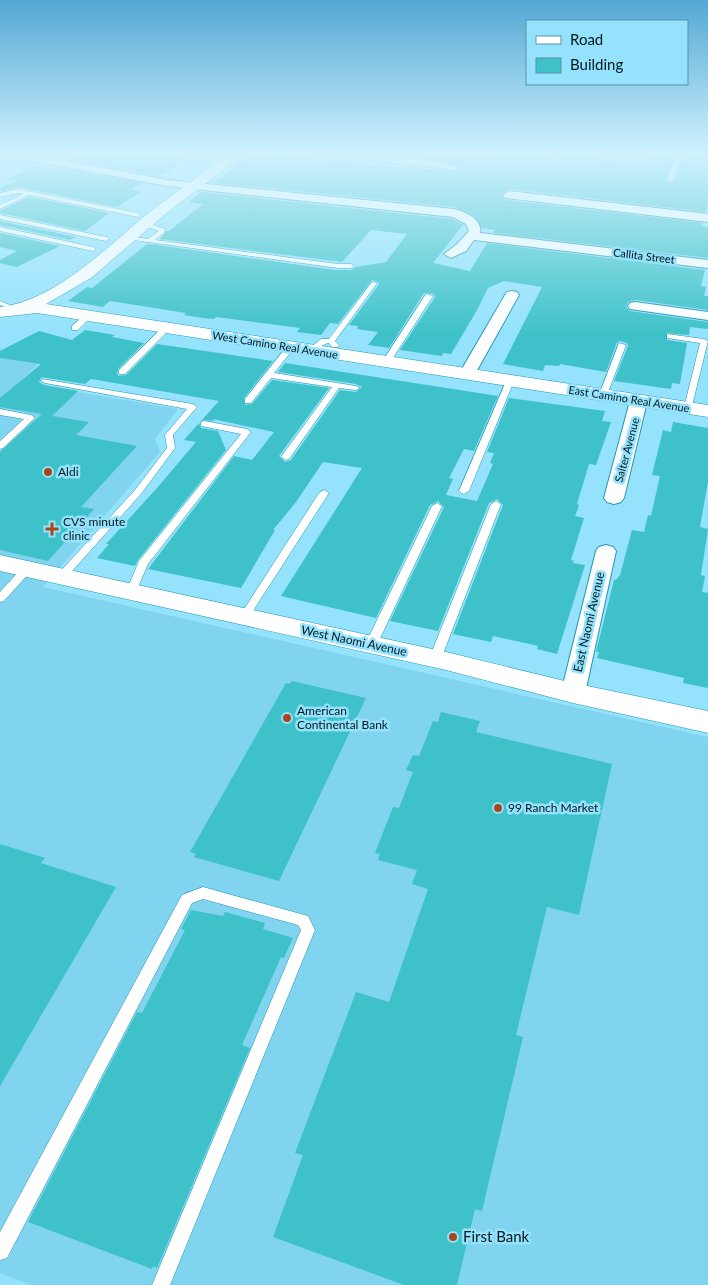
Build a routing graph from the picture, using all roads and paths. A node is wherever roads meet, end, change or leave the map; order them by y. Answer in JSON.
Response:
{"nodes":[{"id":1,"x":119,"y":214,"type":"edge"},
{"id":2,"x":148,"y":214,"type":"edge"},
{"id":3,"x":454,"y":214,"type":"edge"},
{"id":4,"x":673,"y":214,"type":"edge"},
{"id":5,"x":0,"y":217,"type":"edge"},
{"id":6,"x":708,"y":218,"type":"edge"},
{"id":7,"x":141,"y":219,"type":"junction"},
{"id":8,"x":0,"y":229,"type":"edge"},
{"id":9,"x":472,"y":236,"type":"junction"},
{"id":10,"x":128,"y":238,"type":"junction"},
{"id":11,"x":106,"y":239,"type":"junction"},
{"id":12,"x":150,"y":241,"type":"junction"},
{"id":13,"x":93,"y":249,"type":"junction"},
{"id":14,"x":452,"y":254,"type":"dead end"},
{"id":15,"x":708,"y":264,"type":"edge"},
{"id":16,"x":351,"y":266,"type":"dead end"},
{"id":17,"x":374,"y":283,"type":"dead end"},
{"id":18,"x":512,"y":295,"type":"dead end"},
{"id":19,"x":429,"y":296,"type":"dead end"},
{"id":20,"x":635,"y":306,"type":"dead end"},
{"id":21,"x":4,"y":310,"type":"edge"},
{"id":22,"x":708,"y":316,"type":"edge"},
{"id":23,"x":167,"y":328,"type":"junction"},
{"id":24,"x":670,"y":336,"type":"dead end"},
{"id":25,"x":622,"y":345,"type":"dead end"},
{"id":26,"x":292,"y":347,"type":"junction"},
{"id":27,"x":332,"y":347,"type":"junction"},
{"id":28,"x":386,"y":362,"type":"junction"},
{"id":29,"x":122,"y":372,"type":"dead end"},
{"id":30,"x":467,"y":374,"type":"junction"},
{"id":31,"x":269,"y":375,"type":"junction"},
{"id":32,"x":45,"y":381,"type":"dead end"},
{"id":33,"x":510,"y":381,"type":"junction"},
{"id":34,"x":337,"y":385,"type":"junction"},
{"id":35,"x":550,"y":387,"type":"joint"},
{"id":36,"x":356,"y":388,"type":"dead end"},
{"id":37,"x":603,"y":396,"type":"junction"},
{"id":38,"x":248,"y":400,"type":"dead end"},
{"id":39,"x":638,"y":401,"type":"junction"},
{"id":40,"x":698,"y":410,"type":"edge"},
{"id":41,"x":0,"y":412,"type":"edge"},
{"id":42,"x":204,"y":424,"type":"dead end"},
{"id":43,"x":0,"y":446,"type":"edge"},
{"id":44,"x":286,"y":457,"type":"dead end"},
{"id":45,"x":464,"y":491,"type":"dead end"},
{"id":46,"x":324,"y":492,"type":"dead end"},
{"id":47,"x":614,"y":498,"type":"dead end"},
{"id":48,"x":496,"y":504,"type":"dead end"},
{"id":49,"x":437,"y":506,"type":"dead end"},
{"id":50,"x":606,"y":551,"type":"dead end"},
{"id":51,"x":0,"y":564,"type":"edge"},
{"id":52,"x":27,"y":569,"type":"junction"},
{"id":53,"x":61,"y":577,"type":"junction"},
{"id":54,"x":131,"y":592,"type":"junction"},
{"id":55,"x":0,"y":599,"type":"edge"},
{"id":56,"x":244,"y":617,"type":"junction"},
{"id":57,"x":371,"y":645,"type":"junction"},
{"id":58,"x":435,"y":659,"type":"junction"},
{"id":59,"x":573,"y":693,"type":"junction"},
{"id":60,"x":708,"y":722,"type":"edge"},
{"id":61,"x":0,"y":1251,"type":"edge"},
{"id":62,"x":161,"y":1285,"type":"edge"}],
"edges":[{"from":1,"to":7,"type":"lane"},
{"from":2,"to":7,"type":"street"},
{"from":3,"to":9,"type":"street"},
{"from":4,"to":6,"type":"street"},
{"from":5,"to":11,"type":"lane"},
{"from":7,"to":10,"type":"street"},
{"from":7,"to":11,"type":"street"},
{"from":7,"to":12,"type":"lane"},
{"from":8,"to":13,"type":"lane"},
{"from":9,"to":14,"type":"street"},
{"from":9,"to":15,"type":"street","name":"Callita Street"},
{"from":10,"to":12,"type":"lane"},
{"from":10,"to":21,"type":"street"},
{"from":11,"to":13,"type":"street"},
{"from":12,"to":16,"type":"lane"},
{"from":13,"to":21,"type":"street"},
{"from":17,"to":27,"type":"lane"},
{"from":18,"to":30,"type":"street"},
{"from":19,"to":28,"type":"lane"},
{"from":20,"to":22,"type":"street"},
{"from":21,"to":23,"type":"street","name":"West Camino Real Avenue"},
{"from":23,"to":26,"type":"street","name":"West Camino Real Avenue"},
{"from":23,"to":29,"type":"lane"},
{"from":24,"to":40,"type":"lane"},
{"from":25,"to":37,"type":"lane"},
{"from":26,"to":27,"type":"street","name":"West Camino Real Avenue"},
{"from":26,"to":31,"type":"lane"},
{"from":27,"to":28,"type":"street","name":"West Camino Real Avenue"},
{"from":28,"to":30,"type":"street","name":"West Camino Real Avenue"},
{"from":30,"to":33,"type":"street","name":"West Camino Real Avenue"},
{"from":31,"to":34,"type":"lane"},
{"from":31,"to":38,"type":"lane"},
{"from":32,"to":53,"type":"lane"},
{"from":33,"to":35,"type":"street","name":"West Camino Real Avenue"},
{"from":33,"to":45,"type":"lane"},
{"from":34,"to":36,"type":"lane"},
{"from":34,"to":44,"type":"lane"},
{"from":35,"to":37,"type":"street","name":"East Camino Real Avenue"},
{"from":37,"to":39,"type":"street","name":"East Camino Real Avenue"},
{"from":39,"to":40,"type":"street","name":"East Camino Real Avenue"},
{"from":39,"to":47,"type":"street","name":"Salter Avenue"},
{"from":41,"to":43,"type":"lane"},
{"from":42,"to":54,"type":"lane"},
{"from":46,"to":56,"type":"lane"},
{"from":48,"to":58,"type":"lane"},
{"from":49,"to":57,"type":"lane"},
{"from":50,"to":59,"type":"street","name":"East Naomi Avenue"},
{"from":51,"to":52,"type":"street","name":"West Naomi Avenue"},
{"from":52,"to":53,"type":"street","name":"West Naomi Avenue"},
{"from":52,"to":55,"type":"lane"},
{"from":53,"to":54,"type":"street","name":"West Naomi Avenue"},
{"from":54,"to":56,"type":"street","name":"West Naomi Avenue"},
{"from":56,"to":57,"type":"street","name":"West Naomi Avenue"},
{"from":57,"to":58,"type":"street","name":"West Naomi Avenue"},
{"from":58,"to":59,"type":"street","name":"West Naomi Avenue"},
{"from":59,"to":60,"type":"street","name":"West Naomi Avenue"},
{"from":61,"to":62,"type":"lane"}]}
